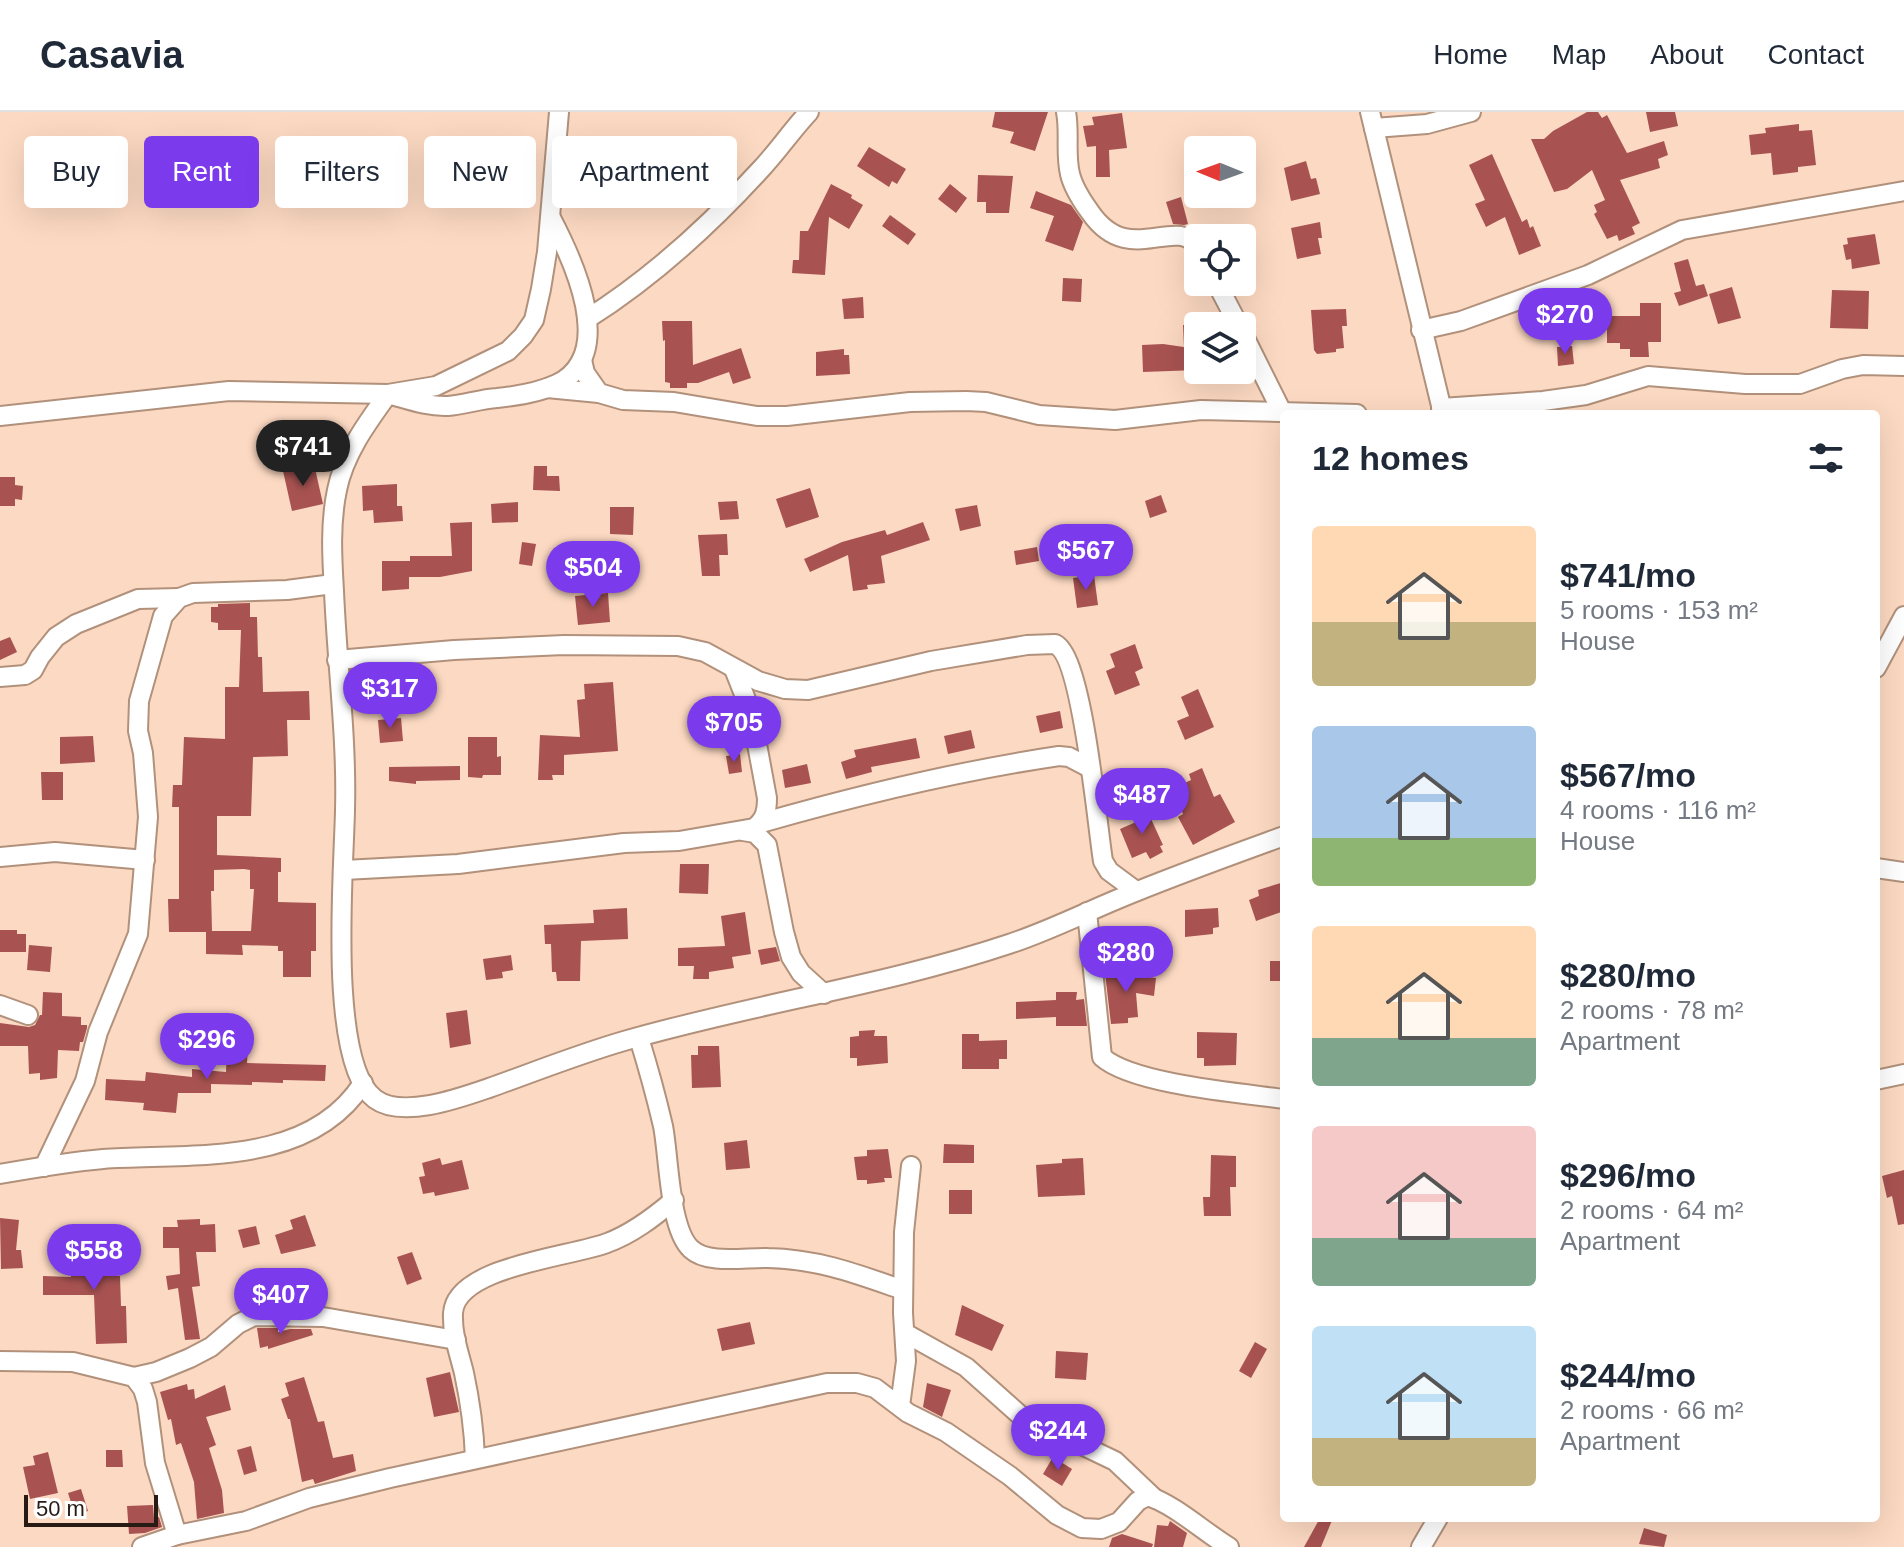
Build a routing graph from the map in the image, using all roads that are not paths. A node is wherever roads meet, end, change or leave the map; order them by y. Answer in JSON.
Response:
{"nodes":[{"id":1,"x":559,"y":112,"type":"edge"},
{"id":2,"x":809,"y":112,"type":"edge"},
{"id":3,"x":1066,"y":112,"type":"edge"},
{"id":4,"x":1471,"y":112,"type":"edge"},
{"id":5,"x":1372,"y":120,"type":"edge"},
{"id":6,"x":1904,"y":191,"type":"edge"},
{"id":7,"x":551,"y":218,"type":"junction"},
{"id":8,"x":1184,"y":236,"type":"edge"},
{"id":9,"x":587,"y":319,"type":"junction"},
{"id":10,"x":1421,"y":330,"type":"junction"},
{"id":11,"x":582,"y":360,"type":"junction"},
{"id":12,"x":1256,"y":360,"type":"edge"},
{"id":13,"x":1904,"y":366,"type":"edge"},
{"id":14,"x":547,"y":388,"type":"junction"},
{"id":15,"x":599,"y":393,"type":"junction"},
{"id":16,"x":388,"y":394,"type":"junction"},
{"id":17,"x":1281,"y":410,"type":"edge"},
{"id":18,"x":1442,"y":410,"type":"edge"},
{"id":19,"x":1452,"y":410,"type":"edge"},
{"id":20,"x":1280,"y":412,"type":"edge"},
{"id":21,"x":0,"y":416,"type":"edge"},
{"id":22,"x":333,"y":584,"type":"junction"},
{"id":23,"x":179,"y":598,"type":"junction"},
{"id":24,"x":1904,"y":616,"type":"edge"},
{"id":25,"x":337,"y":660,"type":"junction"},
{"id":26,"x":1880,"y":661,"type":"edge"},
{"id":27,"x":734,"y":669,"type":"junction"},
{"id":28,"x":0,"y":677,"type":"edge"},
{"id":29,"x":1090,"y":768,"type":"junction"},
{"id":30,"x":761,"y":823,"type":"junction"},
{"id":31,"x":743,"y":831,"type":"junction"},
{"id":32,"x":1280,"y":837,"type":"edge"},
{"id":33,"x":0,"y":857,"type":"edge"},
{"id":34,"x":145,"y":860,"type":"junction"},
{"id":35,"x":1880,"y":869,"type":"edge"},
{"id":36,"x":344,"y":870,"type":"junction"},
{"id":37,"x":1904,"y":872,"type":"edge"},
{"id":38,"x":1136,"y":891,"type":"junction"},
{"id":39,"x":1087,"y":912,"type":"junction"},
{"id":40,"x":824,"y":994,"type":"junction"},
{"id":41,"x":0,"y":1005,"type":"edge"},
{"id":42,"x":28,"y":1015,"type":"dead end"},
{"id":43,"x":639,"y":1038,"type":"junction"},
{"id":44,"x":1904,"y":1074,"type":"edge"},
{"id":45,"x":1880,"y":1079,"type":"edge"},
{"id":46,"x":363,"y":1083,"type":"junction"},
{"id":47,"x":1280,"y":1098,"type":"edge"},
{"id":48,"x":911,"y":1166,"type":"dead end"},
{"id":49,"x":44,"y":1167,"type":"junction"},
{"id":50,"x":0,"y":1174,"type":"edge"},
{"id":51,"x":674,"y":1200,"type":"junction"},
{"id":52,"x":903,"y":1290,"type":"junction"},
{"id":53,"x":905,"y":1333,"type":"junction"},
{"id":54,"x":456,"y":1340,"type":"junction"},
{"id":55,"x":0,"y":1361,"type":"edge"},
{"id":56,"x":134,"y":1377,"type":"junction"},
{"id":57,"x":900,"y":1406,"type":"junction"},
{"id":58,"x":475,"y":1458,"type":"junction"},
{"id":59,"x":1155,"y":1499,"type":"junction"},
{"id":60,"x":1437,"y":1522,"type":"edge"},
{"id":61,"x":177,"y":1535,"type":"junction"},
{"id":62,"x":1429,"y":1545,"type":"edge"},
{"id":63,"x":142,"y":1547,"type":"edge"},
{"id":64,"x":1229,"y":1547,"type":"edge"}],
"edges":[{"from":1,"to":7,"type":"street"},
{"from":2,"to":9,"type":"street"},
{"from":3,"to":8,"type":"street"},
{"from":4,"to":5,"type":"street"},
{"from":5,"to":10,"type":"street"},
{"from":6,"to":10,"type":"street"},
{"from":7,"to":9,"type":"street"},
{"from":7,"to":16,"type":"street"},
{"from":9,"to":11,"type":"street"},
{"from":10,"to":18,"type":"street"},
{"from":11,"to":14,"type":"street"},
{"from":11,"to":15,"type":"street"},
{"from":12,"to":17,"type":"street"},
{"from":13,"to":19,"type":"street"},
{"from":14,"to":15,"type":"street"},
{"from":14,"to":16,"type":"street"},
{"from":15,"to":20,"type":"street"},
{"from":16,"to":21,"type":"street"},
{"from":16,"to":22,"type":"street"},
{"from":22,"to":23,"type":"street"},
{"from":22,"to":25,"type":"street"},
{"from":23,"to":28,"type":"street"},
{"from":23,"to":34,"type":"street"},
{"from":24,"to":26,"type":"street"},
{"from":25,"to":27,"type":"street"},
{"from":25,"to":36,"type":"street"},
{"from":27,"to":29,"type":"street"},
{"from":27,"to":30,"type":"street"},
{"from":29,"to":30,"type":"street"},
{"from":29,"to":38,"type":"street"},
{"from":30,"to":31,"type":"street"},
{"from":31,"to":36,"type":"street"},
{"from":31,"to":40,"type":"street"},
{"from":32,"to":38,"type":"street"},
{"from":33,"to":34,"type":"street"},
{"from":34,"to":49,"type":"street"},
{"from":35,"to":37,"type":"street"},
{"from":36,"to":46,"type":"street"},
{"from":38,"to":39,"type":"street"},
{"from":39,"to":40,"type":"street"},
{"from":39,"to":47,"type":"street"},
{"from":40,"to":43,"type":"street"},
{"from":41,"to":42,"type":"street"},
{"from":43,"to":46,"type":"street"},
{"from":43,"to":51,"type":"street"},
{"from":44,"to":45,"type":"street"},
{"from":46,"to":49,"type":"street"},
{"from":48,"to":52,"type":"street"},
{"from":49,"to":50,"type":"street"},
{"from":51,"to":52,"type":"street"},
{"from":51,"to":54,"type":"street"},
{"from":52,"to":53,"type":"street"},
{"from":53,"to":57,"type":"street"},
{"from":53,"to":59,"type":"street"},
{"from":54,"to":56,"type":"street"},
{"from":54,"to":58,"type":"street"},
{"from":55,"to":56,"type":"street"},
{"from":56,"to":61,"type":"street"},
{"from":57,"to":58,"type":"street"},
{"from":57,"to":59,"type":"street"},
{"from":58,"to":61,"type":"street"},
{"from":59,"to":64,"type":"street"},
{"from":60,"to":62,"type":"street"},
{"from":61,"to":63,"type":"street"}]}
